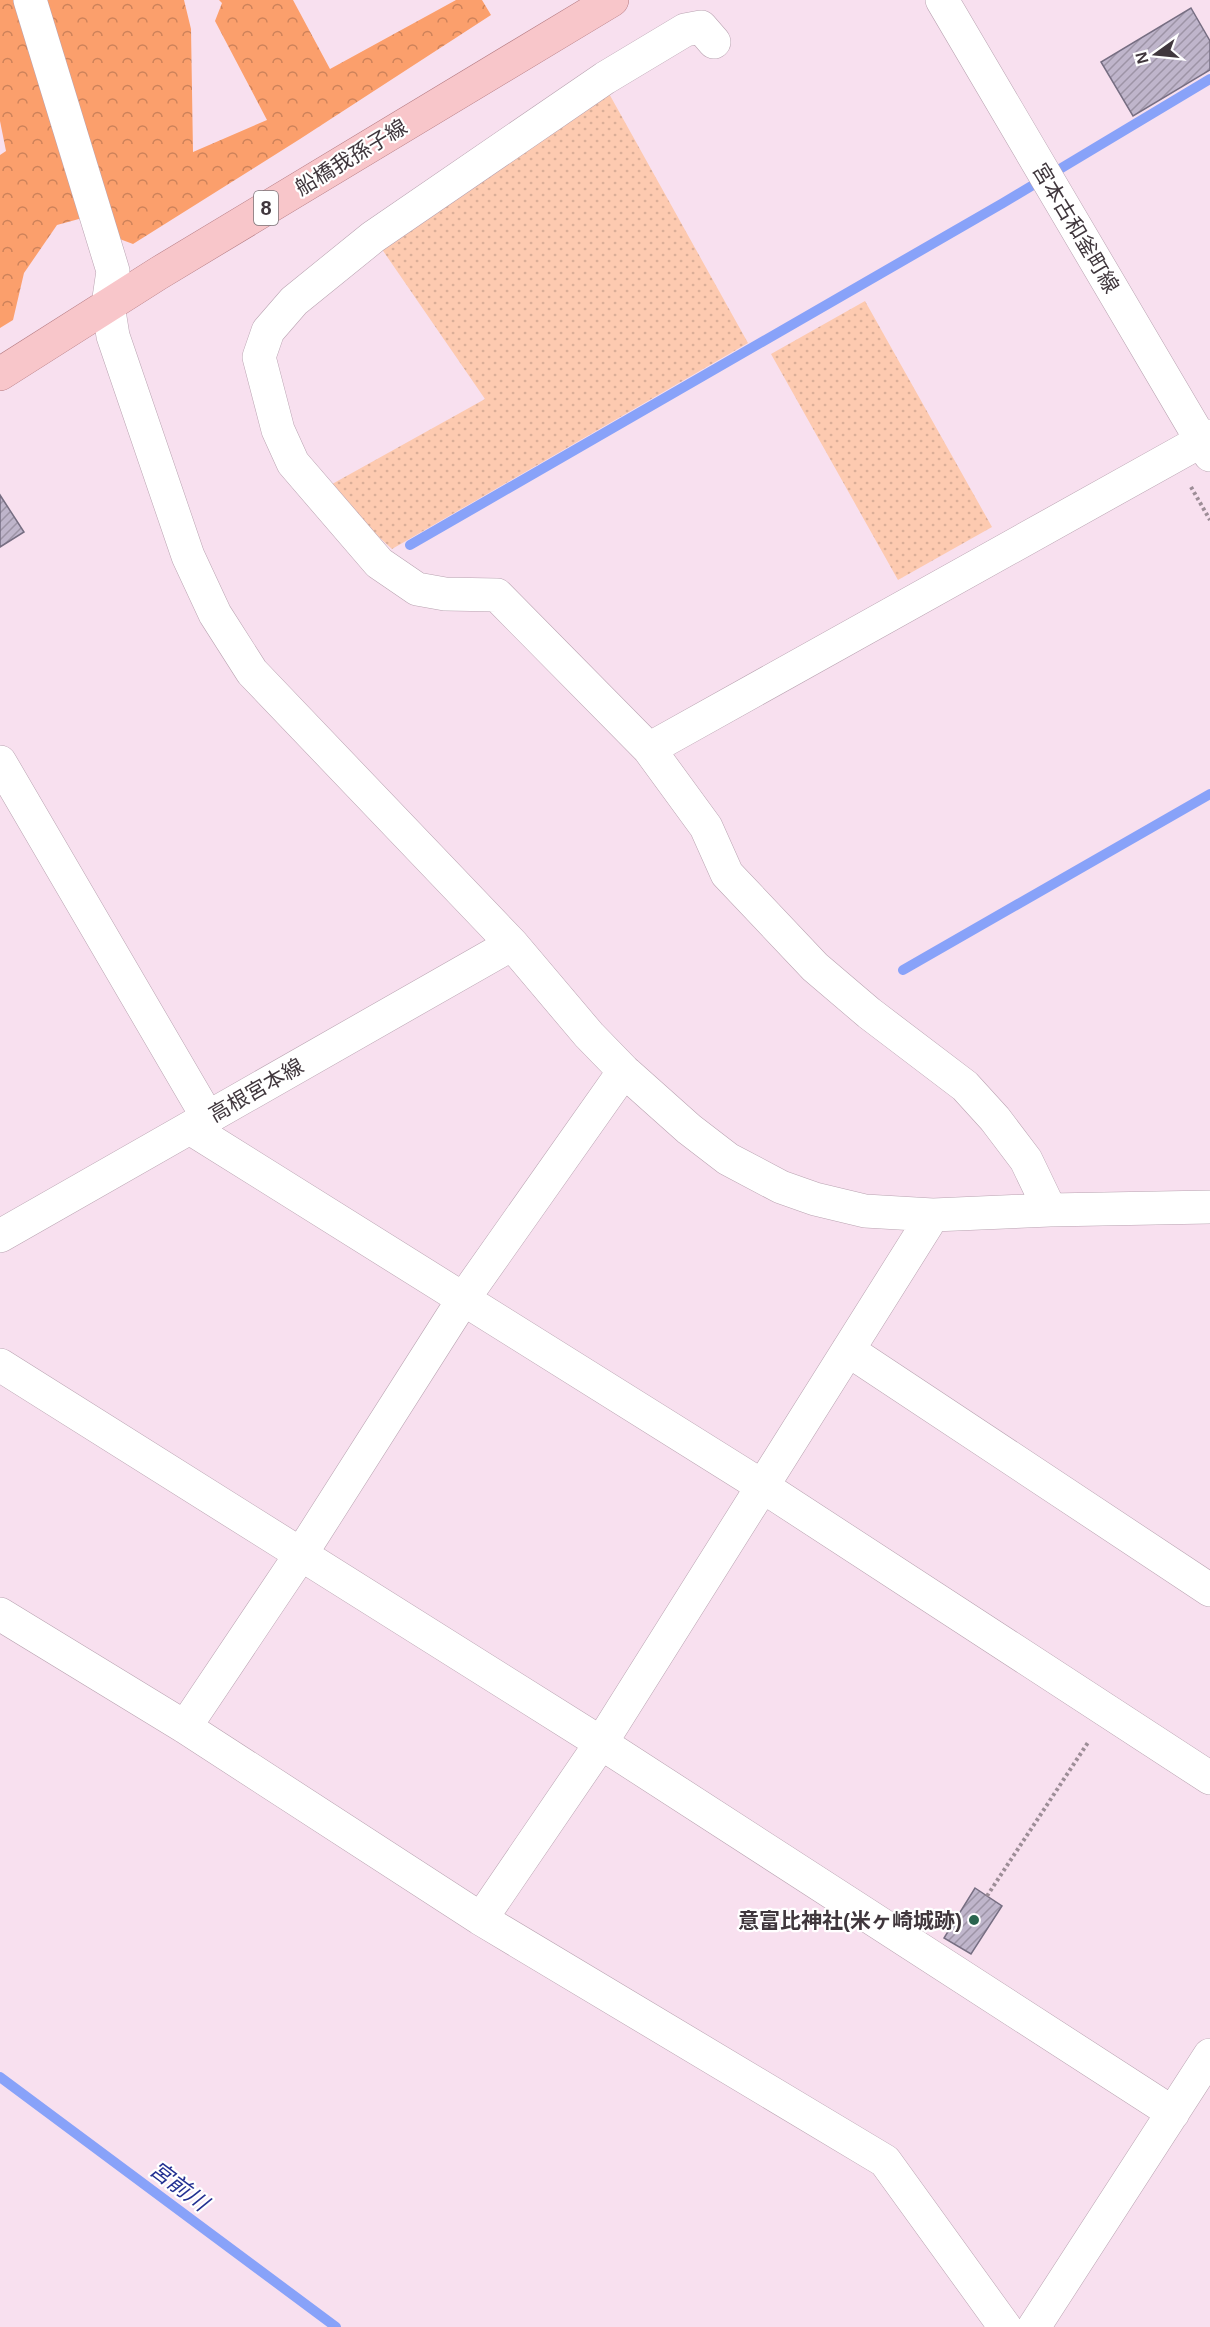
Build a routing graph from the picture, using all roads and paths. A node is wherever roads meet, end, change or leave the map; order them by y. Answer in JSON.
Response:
{"nodes":[{"id":1,"x":30,"y":0,"type":"edge"},
{"id":2,"x":612,"y":0,"type":"edge"},
{"id":3,"x":942,"y":0,"type":"edge"},
{"id":4,"x":714,"y":42,"type":"dead end"},
{"id":5,"x":108,"y":305,"type":"junction"},
{"id":6,"x":0,"y":374,"type":"edge"},
{"id":7,"x":1207,"y":444,"type":"edge"},
{"id":8,"x":649,"y":749,"type":"junction"},
{"id":9,"x":0,"y":762,"type":"edge"},
{"id":10,"x":512,"y":944,"type":"junction"},
{"id":11,"x":624,"y":1071,"type":"junction"},
{"id":12,"x":199,"y":1123,"type":"junction"},
{"id":13,"x":1210,"y":1207,"type":"edge"},
{"id":14,"x":1050,"y":1210,"type":"junction"},
{"id":15,"x":933,"y":1215,"type":"junction"},
{"id":16,"x":0,"y":1236,"type":"edge"},
{"id":17,"x":464,"y":1298,"type":"junction"},
{"id":18,"x":848,"y":1350,"type":"junction"},
{"id":19,"x":0,"y":1365,"type":"edge"},
{"id":20,"x":762,"y":1486,"type":"junction"},
{"id":21,"x":301,"y":1554,"type":"junction"},
{"id":22,"x":1210,"y":1590,"type":"edge"},
{"id":23,"x":0,"y":1614,"type":"edge"},
{"id":24,"x":1109,"y":1712,"type":"junction"},
{"id":25,"x":185,"y":1727,"type":"junction"},
{"id":26,"x":601,"y":1743,"type":"junction"},
{"id":27,"x":1210,"y":1778,"type":"edge"},
{"id":28,"x":987,"y":1896,"type":"dead end"},
{"id":29,"x":481,"y":1919,"type":"junction"},
{"id":30,"x":1210,"y":2055,"type":"edge"},
{"id":31,"x":1173,"y":2113,"type":"junction"},
{"id":32,"x":1005,"y":2327,"type":"edge"},
{"id":33,"x":1034,"y":2327,"type":"edge"}],
"edges":[{"from":1,"to":5,"type":"street"},
{"from":2,"to":5,"type":"main road","name":"船橋我孫子線","number":"8"},
{"from":3,"to":7,"type":"street","name":"宮本古和釜町線"},
{"from":4,"to":8,"type":"street"},
{"from":5,"to":6,"type":"main road","name":"船橋我孫子線","number":"8"},
{"from":5,"to":10,"type":"street"},
{"from":7,"to":8,"type":"street"},
{"from":8,"to":14,"type":"street"},
{"from":9,"to":12,"type":"street"},
{"from":10,"to":11,"type":"street"},
{"from":10,"to":12,"type":"street","name":"高根宮本線"},
{"from":11,"to":15,"type":"street"},
{"from":11,"to":17,"type":"street"},
{"from":12,"to":16,"type":"street","name":"高根宮本線"},
{"from":12,"to":17,"type":"street"},
{"from":13,"to":14,"type":"street"},
{"from":14,"to":15,"type":"street"},
{"from":15,"to":18,"type":"street"},
{"from":17,"to":20,"type":"street"},
{"from":17,"to":21,"type":"street"},
{"from":18,"to":20,"type":"street"},
{"from":18,"to":22,"type":"street"},
{"from":19,"to":21,"type":"street"},
{"from":20,"to":24,"type":"street"},
{"from":20,"to":26,"type":"street"},
{"from":21,"to":25,"type":"street"},
{"from":21,"to":26,"type":"street"},
{"from":23,"to":25,"type":"street"},
{"from":24,"to":27,"type":"street"},
{"from":24,"to":28,"type":"path"},
{"from":25,"to":29,"type":"street"},
{"from":26,"to":29,"type":"street"},
{"from":26,"to":31,"type":"street"},
{"from":29,"to":32,"type":"street"},
{"from":30,"to":31,"type":"street"},
{"from":31,"to":33,"type":"street"}]}
